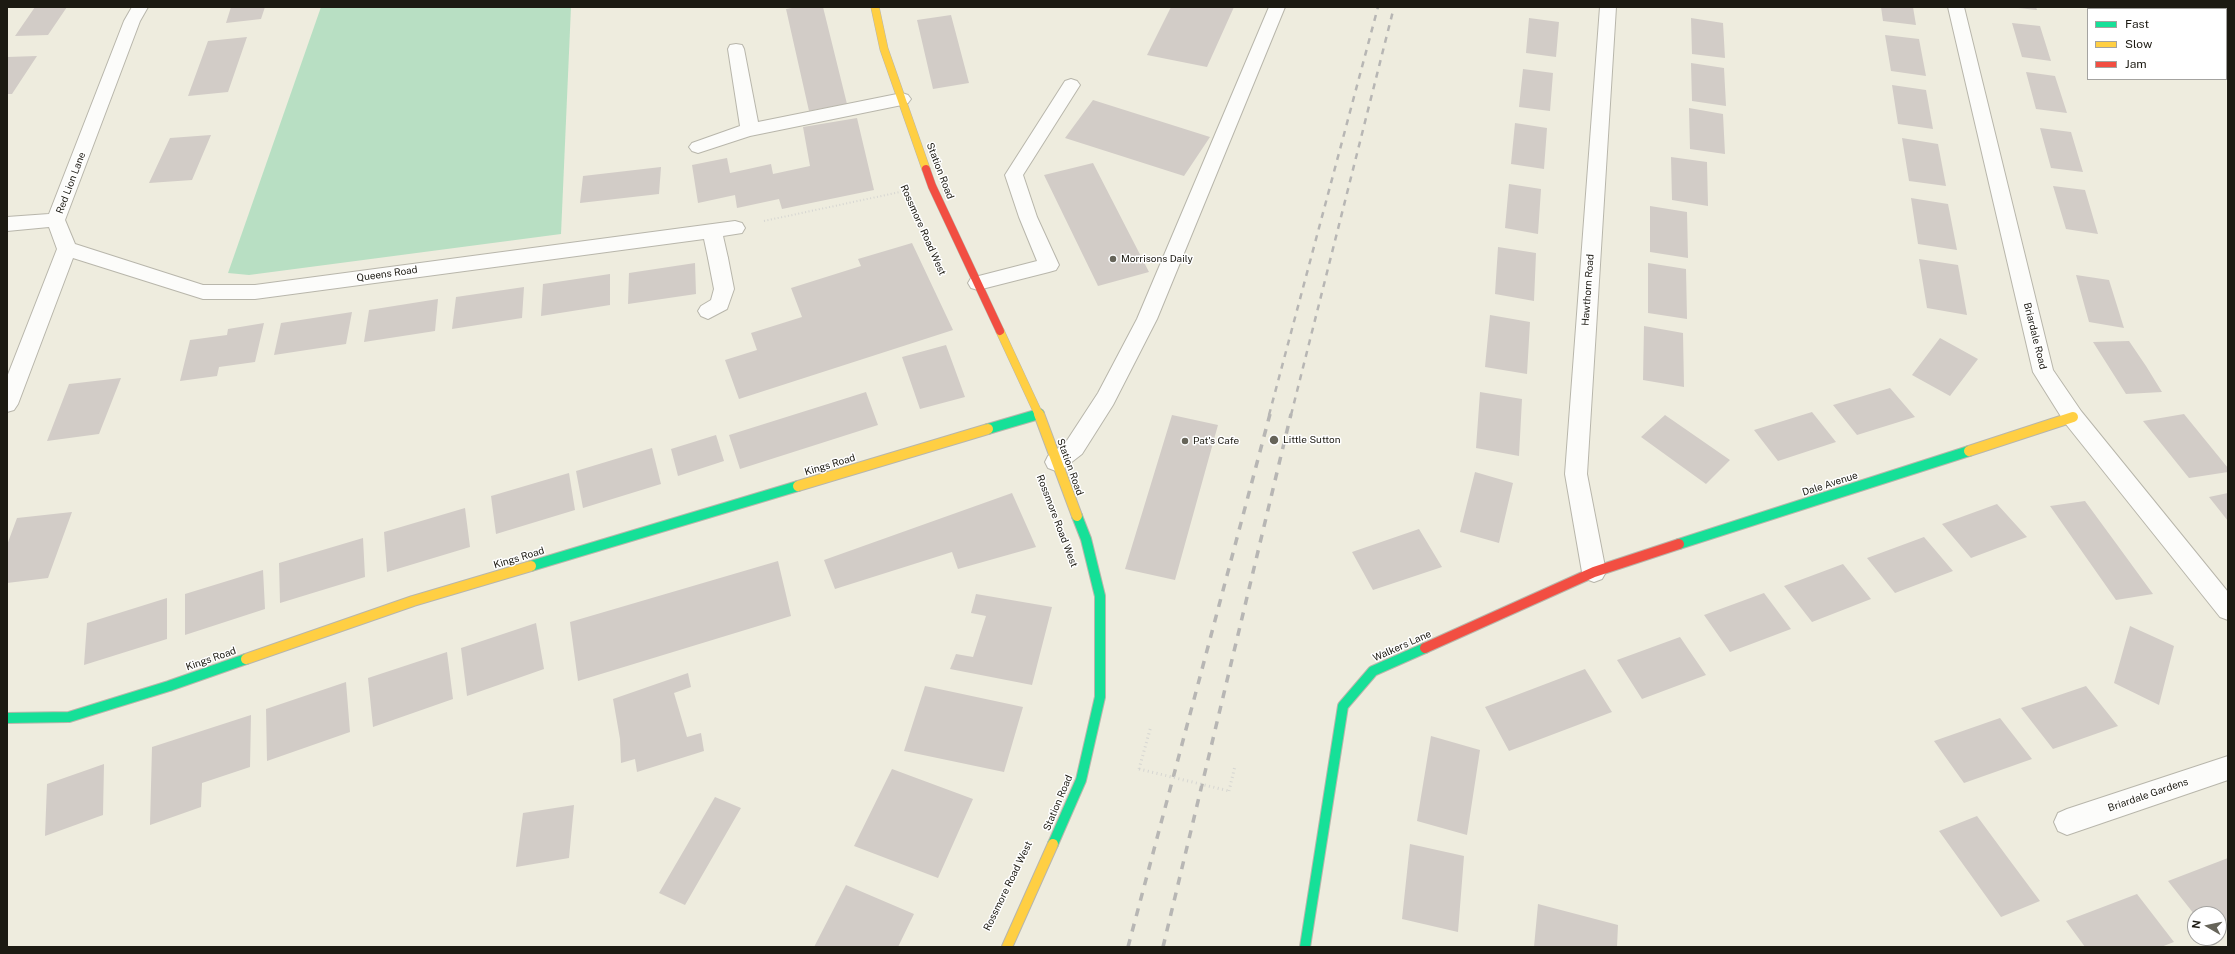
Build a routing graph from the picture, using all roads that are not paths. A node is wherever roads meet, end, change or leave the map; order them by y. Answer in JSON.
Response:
{"nodes":[{"id":1,"x":140,"y":7,"type":"edge"},
{"id":2,"x":875,"y":7,"type":"edge"},
{"id":3,"x":1276,"y":7,"type":"edge"},
{"id":4,"x":1608,"y":7,"type":"edge"},
{"id":5,"x":1956,"y":7,"type":"edge"},
{"id":6,"x":736,"y":49,"type":"dead end"},
{"id":7,"x":1071,"y":85,"type":"dead end"},
{"id":8,"x":902,"y":99,"type":"junction"},
{"id":9,"x":750,"y":130,"type":"junction"},
{"id":10,"x":698,"y":147,"type":"dead end"},
{"id":11,"x":56,"y":220,"type":"junction"},
{"id":12,"x":7,"y":224,"type":"edge"},
{"id":13,"x":735,"y":228,"type":"road end"},
{"id":14,"x":712,"y":231,"type":"junction"},
{"id":15,"x":66,"y":249,"type":"junction"},
{"id":16,"x":978,"y":283,"type":"junction"},
{"id":17,"x":708,"y":311,"type":"dead end"},
{"id":18,"x":7,"y":404,"type":"edge"},
{"id":19,"x":1039,"y":414,"type":"junction"},
{"id":20,"x":2073,"y":417,"type":"junction"},
{"id":21,"x":1056,"y":462,"type":"junction"},
{"id":22,"x":1594,"y":572,"type":"junction"},
{"id":23,"x":2228,"y":610,"type":"edge"},
{"id":24,"x":7,"y":718,"type":"edge"},
{"id":25,"x":2228,"y":768,"type":"edge"},
{"id":26,"x":2067,"y":822,"type":"dead end"},
{"id":27,"x":1007,"y":947,"type":"edge"},
{"id":28,"x":1305,"y":947,"type":"edge"}],
"edges":[{"from":1,"to":11,"type":"street","name":"Red Lion Lane"},
{"from":2,"to":8,"type":"street","name":"Station Road"},
{"from":3,"to":21,"type":"street"},
{"from":4,"to":22,"type":"street","name":"Hawthorn Road"},
{"from":5,"to":20,"type":"street","name":"Briardale Road"},
{"from":6,"to":9,"type":"street"},
{"from":7,"to":16,"type":"street"},
{"from":8,"to":9,"type":"street"},
{"from":8,"to":16,"type":"street","name":"Station Road"},
{"from":9,"to":10,"type":"street"},
{"from":11,"to":12,"type":"street"},
{"from":11,"to":15,"type":"street","name":"Red Lion Lane"},
{"from":13,"to":14,"type":"street","name":"Queens Road"},
{"from":14,"to":15,"type":"street","name":"Queens Road"},
{"from":14,"to":17,"type":"street"},
{"from":15,"to":18,"type":"street"},
{"from":16,"to":19,"type":"street","name":"Station Road"},
{"from":19,"to":21,"type":"street","name":"Station Road"},
{"from":19,"to":24,"type":"street","name":"Kings Road"},
{"from":20,"to":22,"type":"street","name":"Dale Avenue"},
{"from":20,"to":23,"type":"street","name":"Briardale Road"},
{"from":21,"to":27,"type":"street","name":"Station Road"},
{"from":22,"to":28,"type":"street","name":"Walkers Lane"},
{"from":25,"to":26,"type":"street","name":"Briardale Gardens"}]}
